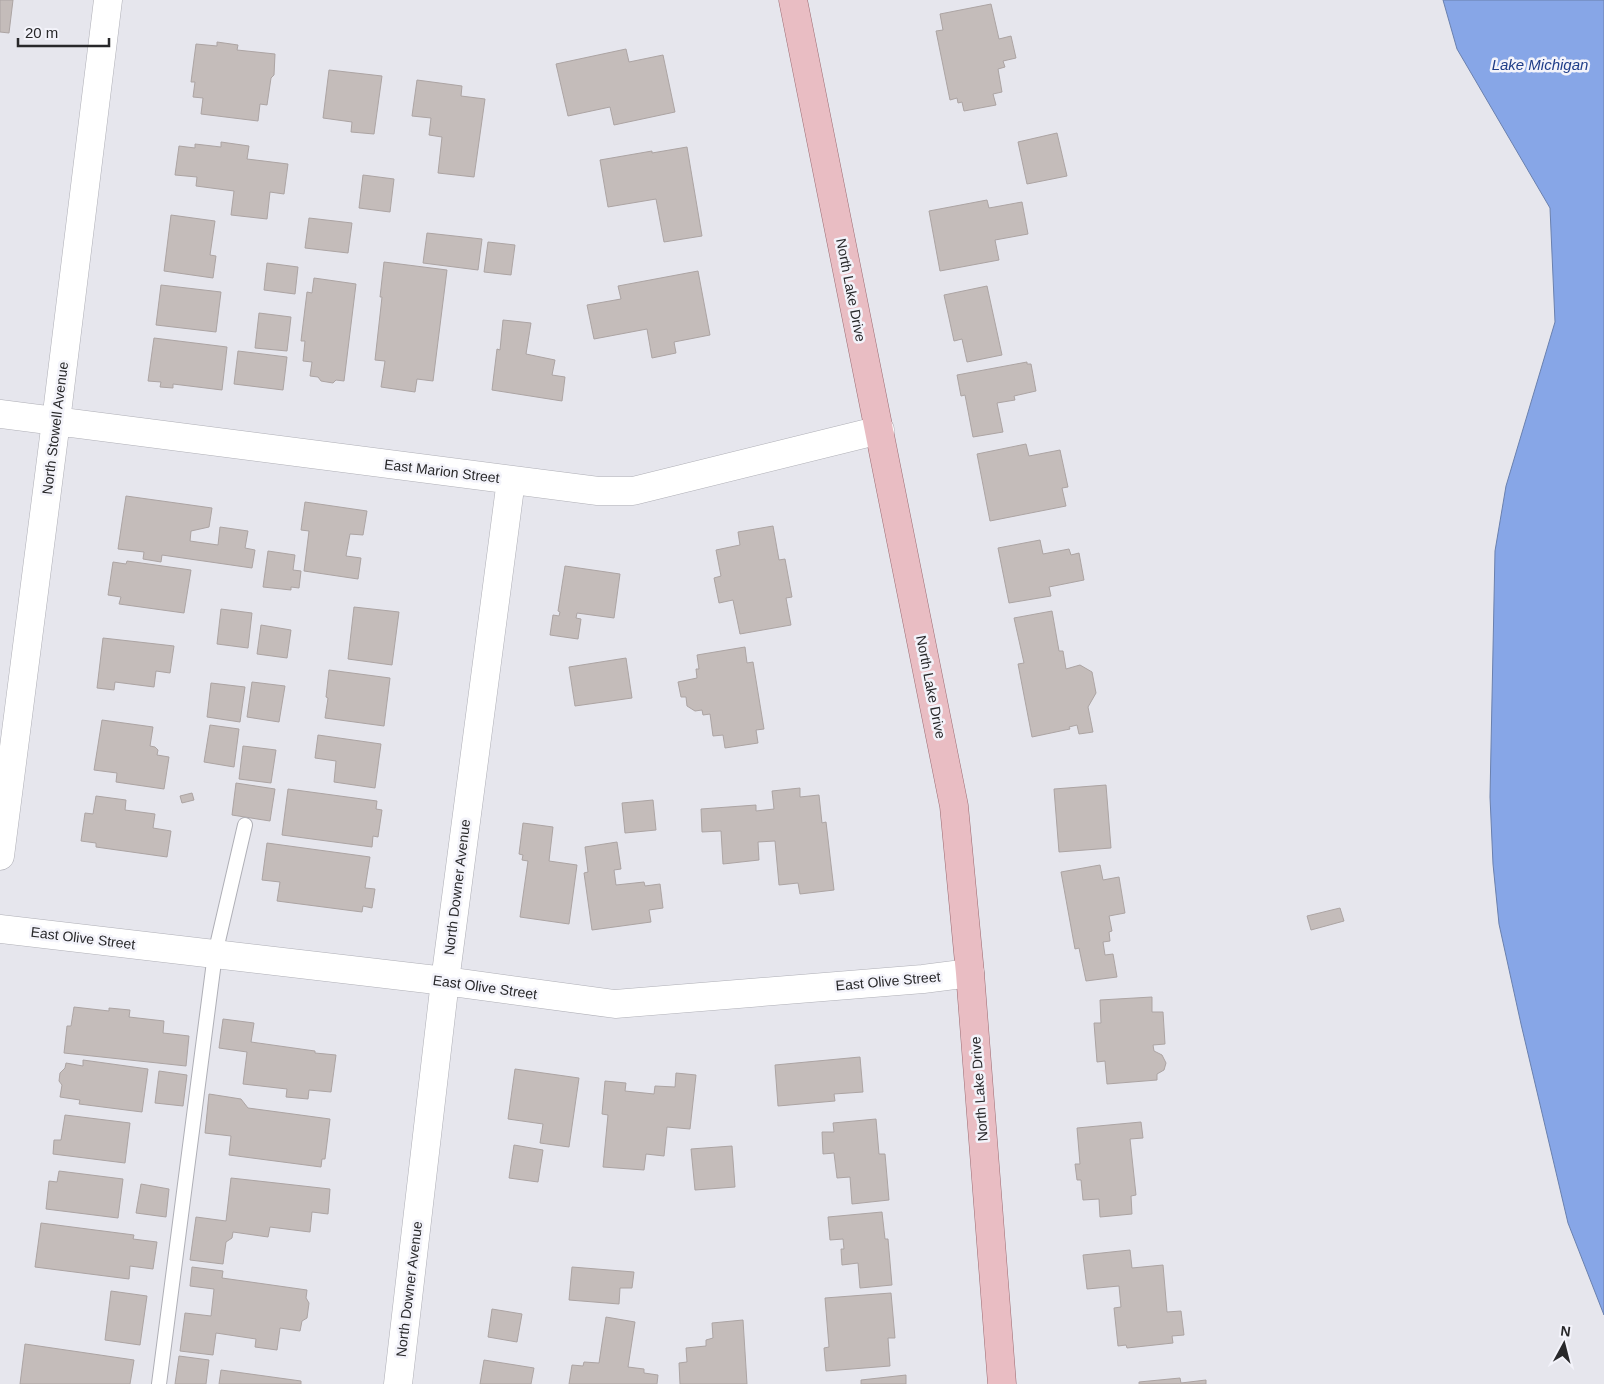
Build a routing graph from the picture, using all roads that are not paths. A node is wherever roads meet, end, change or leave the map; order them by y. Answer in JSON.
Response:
{"nodes":[{"id":1,"x":108,"y":0,"type":"edge"},
{"id":2,"x":792,"y":0,"type":"edge"},
{"id":3,"x":0,"y":414,"type":"edge"},
{"id":4,"x":56,"y":421,"type":"junction"},
{"id":5,"x":880,"y":430,"type":"junction"},
{"id":6,"x":511,"y":480,"type":"junction"},
{"id":7,"x":245,"y":825,"type":"dead end"},
{"id":8,"x":0,"y":856,"type":"edge"},
{"id":9,"x":0,"y":928,"type":"edge"},
{"id":10,"x":215,"y":954,"type":"junction"},
{"id":11,"x":970,"y":974,"type":"junction"},
{"id":12,"x":445,"y":981,"type":"junction"},
{"id":13,"x":159,"y":1384,"type":"edge"},
{"id":14,"x":398,"y":1384,"type":"edge"},
{"id":15,"x":1002,"y":1384,"type":"edge"}],
"edges":[{"from":1,"to":4,"type":"street","name":"North Stowell Avenue"},
{"from":2,"to":5,"type":"main road","name":"North Lake Drive"},
{"from":3,"to":4,"type":"street","name":"East Marion Street"},
{"from":4,"to":6,"type":"street","name":"East Marion Street"},
{"from":4,"to":8,"type":"street","name":"North Stowell Avenue"},
{"from":5,"to":6,"type":"street","name":"East Marion Street"},
{"from":5,"to":11,"type":"main road","name":"North Lake Drive"},
{"from":6,"to":12,"type":"street","name":"North Downer Avenue"},
{"from":7,"to":10,"type":"lane"},
{"from":9,"to":10,"type":"street","name":"East Olive Street"},
{"from":10,"to":12,"type":"street","name":"East Olive Street"},
{"from":10,"to":13,"type":"lane"},
{"from":11,"to":12,"type":"street","name":"East Olive Street"},
{"from":11,"to":15,"type":"main road","name":"North Lake Drive"},
{"from":12,"to":14,"type":"street","name":"North Downer Avenue"}]}
